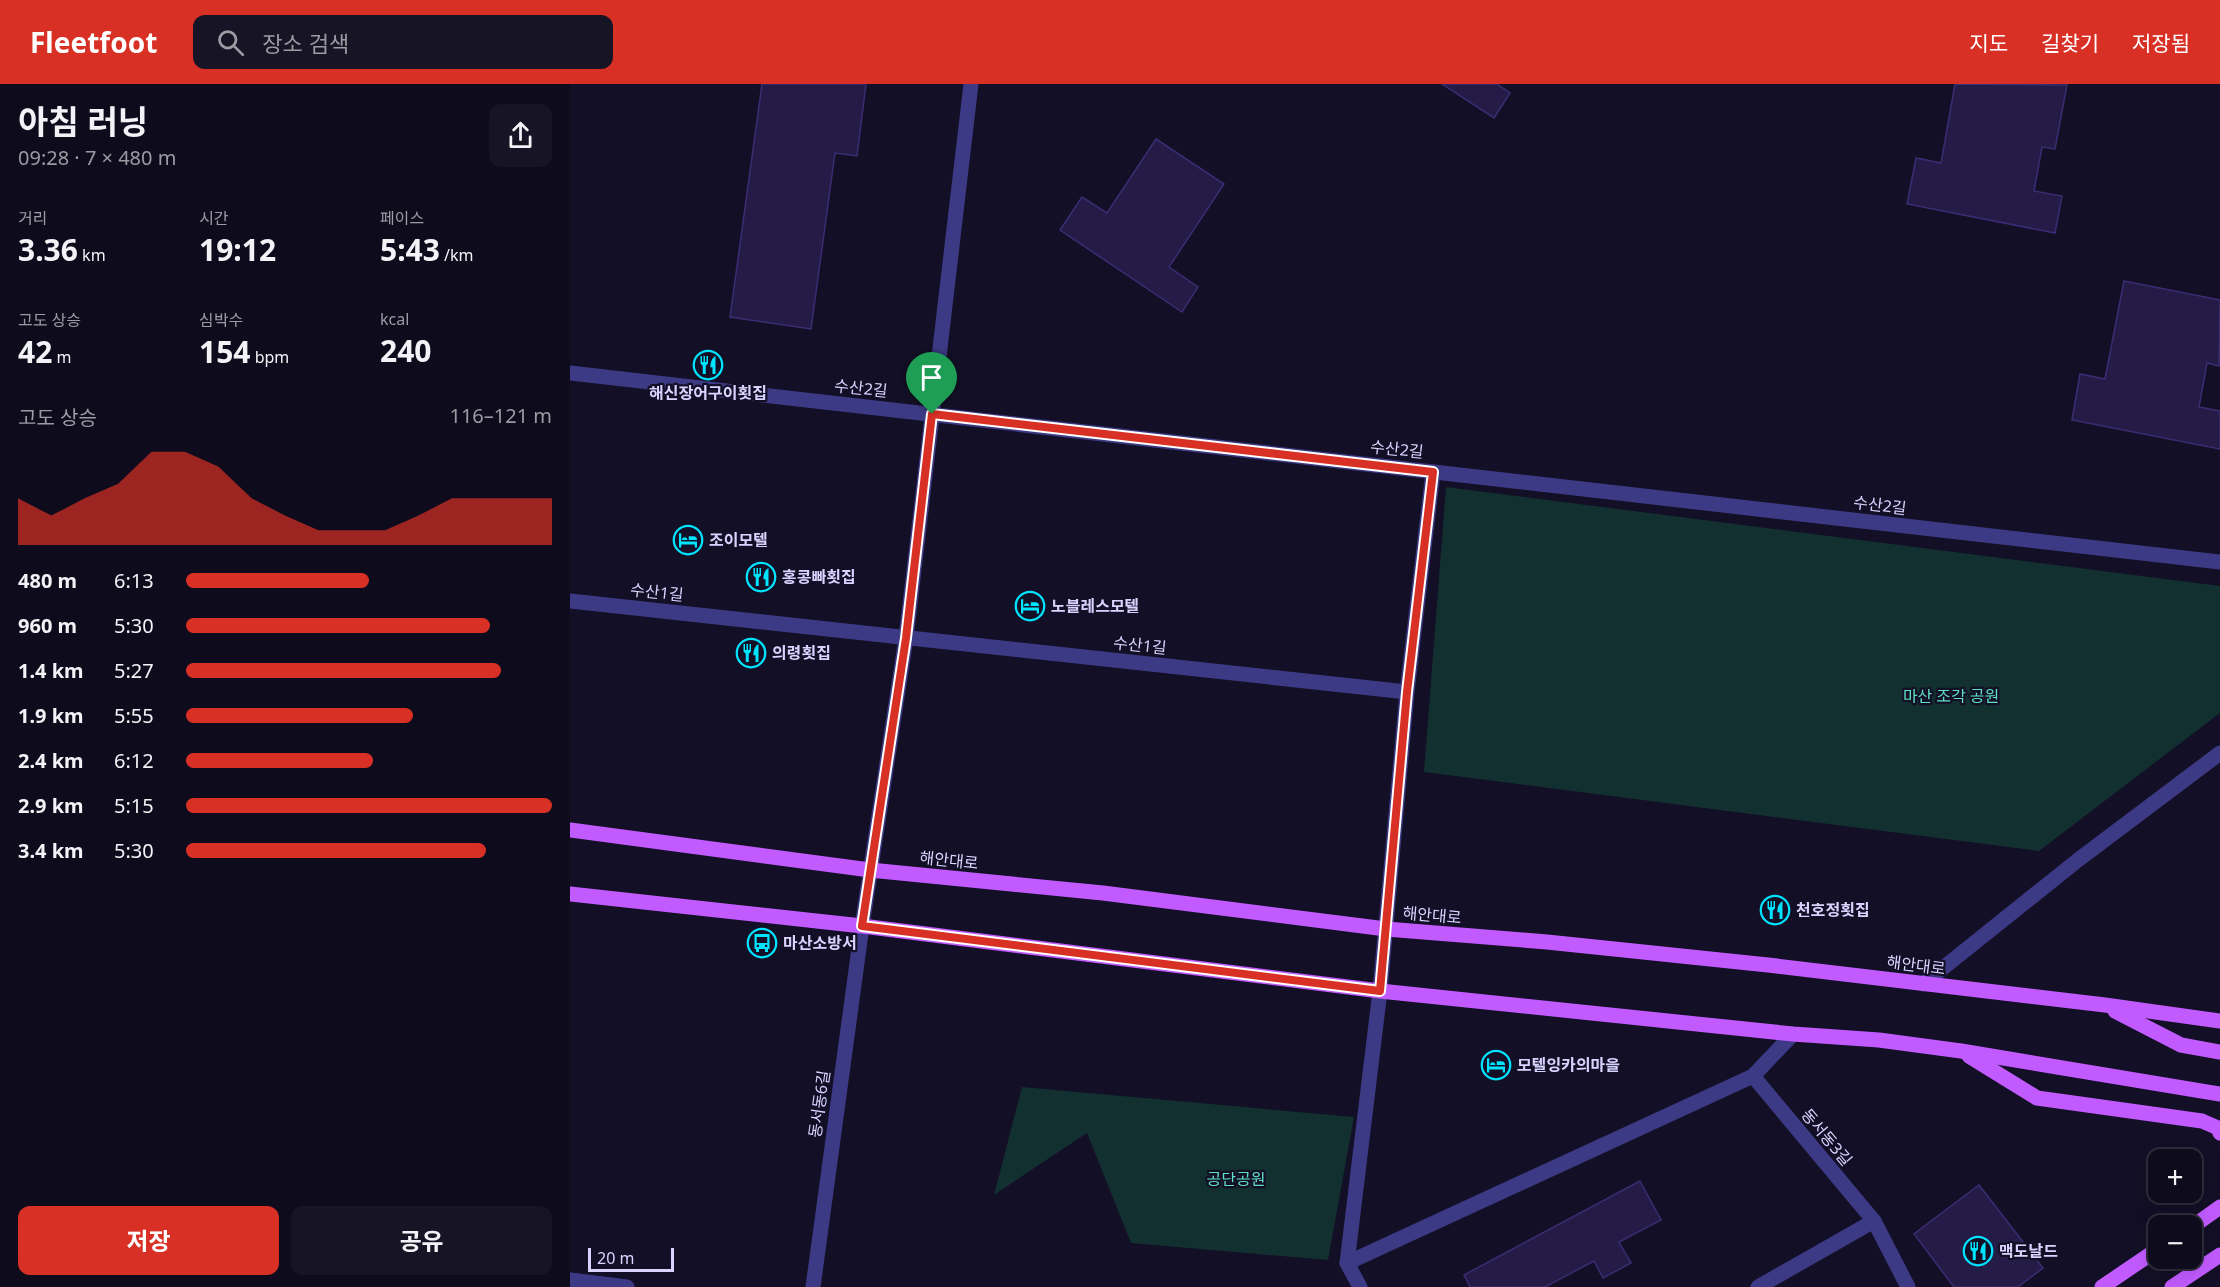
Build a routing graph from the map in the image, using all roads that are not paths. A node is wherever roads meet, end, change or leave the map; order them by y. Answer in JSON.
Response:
{"nodes":[{"id":1,"x":971,"y":84,"type":"edge"},
{"id":2,"x":570,"y":373,"type":"edge"},
{"id":3,"x":932,"y":414,"type":"junction"},
{"id":4,"x":1433,"y":472,"type":"junction"},
{"id":5,"x":2220,"y":562,"type":"edge"},
{"id":6,"x":570,"y":601,"type":"edge"},
{"id":7,"x":906,"y":638,"type":"junction"},
{"id":8,"x":1407,"y":692,"type":"junction"},
{"id":9,"x":2220,"y":753,"type":"edge"},
{"id":10,"x":570,"y":830,"type":"edge"},
{"id":11,"x":870,"y":870,"type":"junction"},
{"id":12,"x":570,"y":894,"type":"edge"},
{"id":13,"x":862,"y":926,"type":"junction"},
{"id":14,"x":1386,"y":929,"type":"junction"},
{"id":15,"x":1923,"y":984,"type":"junction"},
{"id":16,"x":1380,"y":991,"type":"junction"},
{"id":17,"x":2104,"y":1005,"type":"junction"},
{"id":18,"x":2220,"y":1021,"type":"edge"},
{"id":19,"x":1793,"y":1034,"type":"junction"},
{"id":20,"x":1961,"y":1051,"type":"junction"},
{"id":21,"x":2220,"y":1052,"type":"edge"},
{"id":22,"x":1753,"y":1076,"type":"junction"},
{"id":23,"x":2220,"y":1094,"type":"edge"},
{"id":24,"x":2220,"y":1133,"type":"edge"},
{"id":25,"x":2220,"y":1192,"type":"edge"},
{"id":26,"x":2217,"y":1210,"type":"edge"},
{"id":27,"x":2202,"y":1220,"type":"edge"},
{"id":28,"x":1874,"y":1221,"type":"junction"},
{"id":29,"x":2220,"y":1255,"type":"edge"},
{"id":30,"x":2148,"y":1256,"type":"edge"},
{"id":31,"x":1347,"y":1263,"type":"junction"},
{"id":32,"x":570,"y":1280,"type":"edge"},
{"id":33,"x":627,"y":1287,"type":"edge"},
{"id":34,"x":813,"y":1287,"type":"edge"},
{"id":35,"x":1360,"y":1287,"type":"edge"},
{"id":36,"x":1758,"y":1287,"type":"edge"},
{"id":37,"x":1908,"y":1287,"type":"edge"},
{"id":38,"x":2102,"y":1287,"type":"edge"},
{"id":39,"x":2172,"y":1287,"type":"edge"}],
"edges":[{"from":1,"to":3,"type":"street","name":"동서동6길"},
{"from":2,"to":3,"type":"street","name":"수산2길"},
{"from":3,"to":4,"type":"street","name":"수산2길"},
{"from":3,"to":7,"type":"street","name":"동서동6길"},
{"from":4,"to":5,"type":"street","name":"수산2길"},
{"from":4,"to":8,"type":"street"},
{"from":6,"to":7,"type":"street","name":"수산1길"},
{"from":7,"to":8,"type":"street","name":"수산1길"},
{"from":7,"to":11,"type":"street","name":"동서동6길"},
{"from":8,"to":14,"type":"street"},
{"from":9,"to":15,"type":"street"},
{"from":10,"to":11,"type":"main road","name":"해안대로"},
{"from":11,"to":13,"type":"street","name":"동서동6길"},
{"from":11,"to":14,"type":"main road","name":"해안대로"},
{"from":12,"to":13,"type":"main road"},
{"from":13,"to":16,"type":"main road"},
{"from":13,"to":34,"type":"street","name":"동서동6길"},
{"from":14,"to":15,"type":"main road","name":"해안대로"},
{"from":14,"to":16,"type":"street"},
{"from":15,"to":17,"type":"main road","name":"해안대로"},
{"from":16,"to":19,"type":"main road"},
{"from":16,"to":31,"type":"street"},
{"from":17,"to":18,"type":"main road","name":"해안대로"},
{"from":17,"to":21,"type":"main road"},
{"from":19,"to":20,"type":"main road"},
{"from":19,"to":22,"type":"street"},
{"from":20,"to":23,"type":"main road"},
{"from":20,"to":24,"type":"main road"},
{"from":22,"to":28,"type":"street","name":"동서동3길"},
{"from":22,"to":31,"type":"street"},
{"from":25,"to":26,"type":"main road"},
{"from":26,"to":27,"type":"main road"},
{"from":28,"to":36,"type":"street"},
{"from":28,"to":37,"type":"street","name":"동서동3길"},
{"from":29,"to":39,"type":"main road"},
{"from":30,"to":38,"type":"main road"},
{"from":31,"to":35,"type":"street"},
{"from":32,"to":33,"type":"street"}]}
